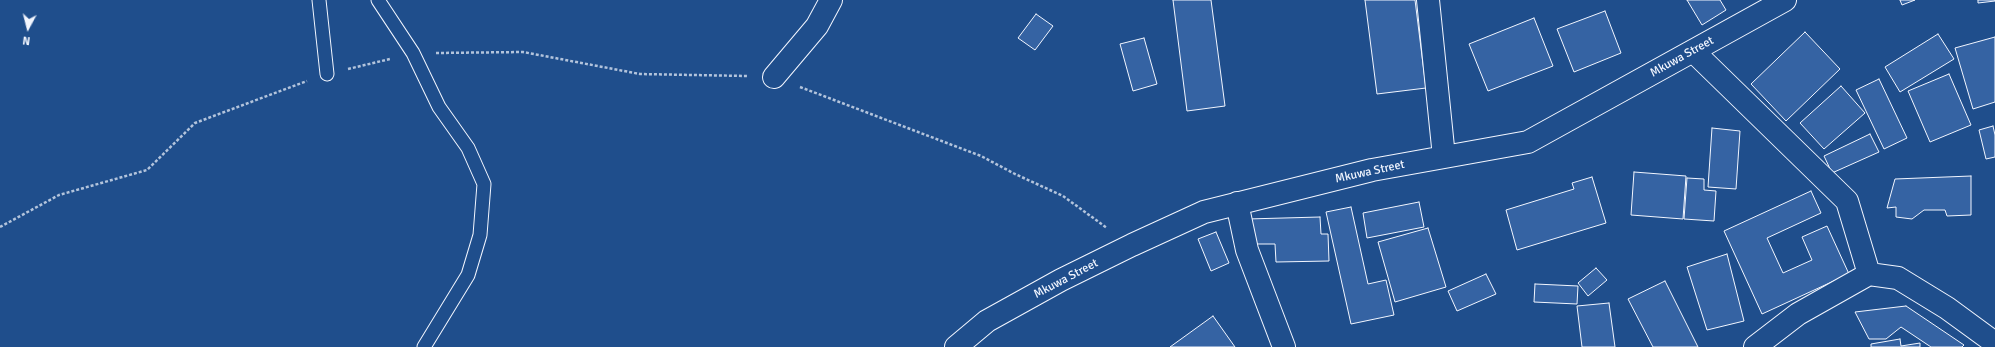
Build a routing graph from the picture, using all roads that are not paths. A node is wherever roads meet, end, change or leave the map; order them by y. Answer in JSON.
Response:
{"nodes":[{"id":1,"x":319,"y":0,"type":"edge"},
{"id":2,"x":378,"y":0,"type":"edge"},
{"id":3,"x":831,"y":0,"type":"edge"},
{"id":4,"x":1428,"y":0,"type":"edge"},
{"id":5,"x":1785,"y":0,"type":"edge"},
{"id":6,"x":1693,"y":51,"type":"junction"},
{"id":7,"x":327,"y":74,"type":"road end"},
{"id":8,"x":774,"y":77,"type":"road end"},
{"id":9,"x":1444,"y":157,"type":"junction"},
{"id":10,"x":1237,"y":203,"type":"junction"},
{"id":11,"x":1869,"y":274,"type":"junction"},
{"id":12,"x":1995,"y":344,"type":"edge"},
{"id":13,"x":424,"y":347,"type":"edge"},
{"id":14,"x":956,"y":347,"type":"edge"},
{"id":15,"x":1284,"y":347,"type":"edge"},
{"id":16,"x":1754,"y":347,"type":"edge"}],
"edges":[{"from":1,"to":7,"type":"lane"},
{"from":2,"to":13,"type":"lane"},
{"from":3,"to":8,"type":"street"},
{"from":4,"to":9,"type":"street"},
{"from":5,"to":6,"type":"street","name":"Mkuwa Street"},
{"from":6,"to":9,"type":"street","name":"Mkuwa Street"},
{"from":6,"to":11,"type":"street"},
{"from":9,"to":10,"type":"street","name":"Mkuwa Street"},
{"from":10,"to":14,"type":"street","name":"Mkuwa Street"},
{"from":10,"to":15,"type":"street"},
{"from":11,"to":12,"type":"street"},
{"from":11,"to":16,"type":"street"}]}
